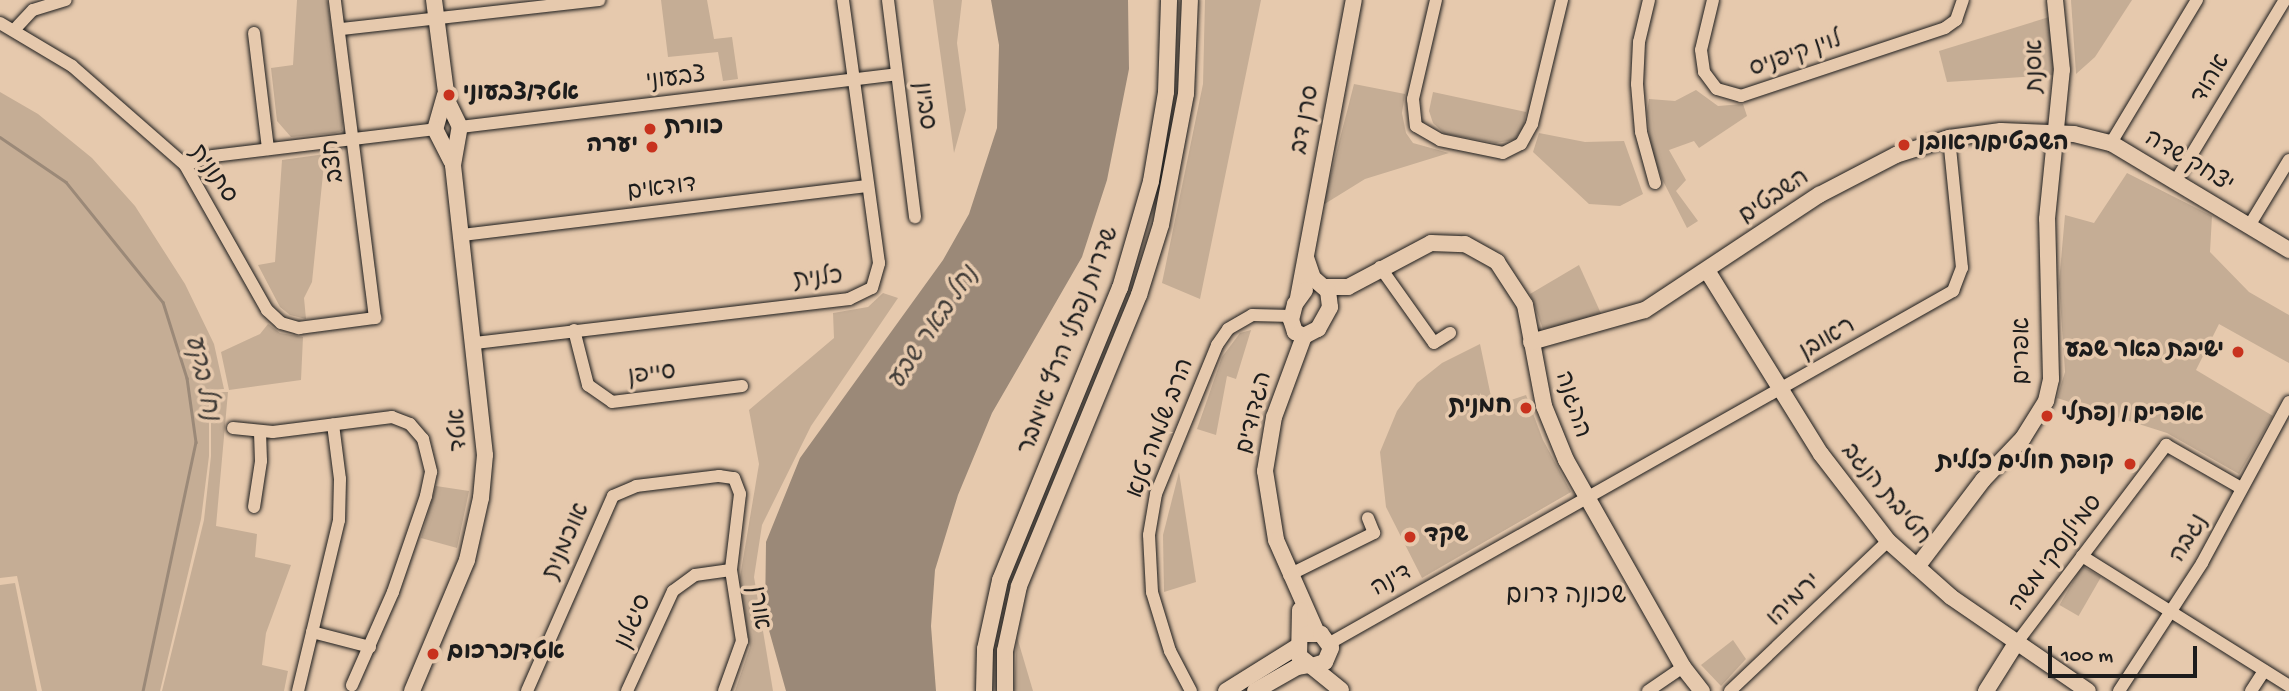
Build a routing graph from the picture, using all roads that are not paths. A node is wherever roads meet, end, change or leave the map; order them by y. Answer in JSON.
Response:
{"nodes":[{"id":1,"x":66,"y":0,"type":"edge"},
{"id":2,"x":335,"y":0,"type":"edge"},
{"id":3,"x":434,"y":0,"type":"edge"},
{"id":4,"x":599,"y":0,"type":"edge"},
{"id":5,"x":843,"y":0,"type":"edge"},
{"id":6,"x":888,"y":0,"type":"edge"},
{"id":7,"x":1169,"y":0,"type":"edge"},
{"id":8,"x":1190,"y":0,"type":"edge"},
{"id":9,"x":1354,"y":0,"type":"edge"},
{"id":10,"x":1436,"y":0,"type":"edge"},
{"id":11,"x":1562,"y":0,"type":"edge"},
{"id":12,"x":1649,"y":0,"type":"edge"},
{"id":13,"x":1713,"y":0,"type":"edge"},
{"id":14,"x":1963,"y":0,"type":"edge"},
{"id":15,"x":2055,"y":0,"type":"edge"},
{"id":16,"x":2197,"y":0,"type":"edge"},
{"id":17,"x":2285,"y":0,"type":"edge"},
{"id":18,"x":437,"y":20,"type":"junction"},
{"id":19,"x":0,"y":23,"type":"edge"},
{"id":20,"x":15,"y":29,"type":"junction"},
{"id":21,"x":341,"y":29,"type":"junction"},
{"id":22,"x":254,"y":33,"type":"dead end"},
{"id":23,"x":897,"y":74,"type":"junction"},
{"id":24,"x":854,"y":79,"type":"junction"},
{"id":25,"x":445,"y":89,"type":"junction"},
{"id":26,"x":458,"y":127,"type":"junction"},
{"id":27,"x":437,"y":128,"type":"junction"},
{"id":28,"x":2057,"y":132,"type":"junction"},
{"id":29,"x":1949,"y":138,"type":"junction"},
{"id":30,"x":354,"y":139,"type":"junction"},
{"id":31,"x":2111,"y":143,"type":"junction"},
{"id":32,"x":268,"y":149,"type":"junction"},
{"id":33,"x":2289,"y":160,"type":"edge"},
{"id":34,"x":185,"y":165,"type":"junction"},
{"id":35,"x":454,"y":170,"type":"junction"},
{"id":36,"x":2175,"y":182,"type":"junction"},
{"id":37,"x":1655,"y":183,"type":"dead end"},
{"id":38,"x":867,"y":186,"type":"junction"},
{"id":39,"x":915,"y":217,"type":"dead end"},
{"id":40,"x":2249,"y":226,"type":"junction"},
{"id":41,"x":462,"y":235,"type":"junction"},
{"id":42,"x":1306,"y":248,"type":"junction"},
{"id":43,"x":2289,"y":250,"type":"edge"},
{"id":44,"x":1380,"y":267,"type":"junction"},
{"id":45,"x":1708,"y":272,"type":"junction"},
{"id":46,"x":1355,"y":283,"type":"junction"},
{"id":47,"x":1323,"y":286,"type":"junction"},
{"id":48,"x":1298,"y":298,"type":"junction"},
{"id":49,"x":1330,"y":307,"type":"junction"},
{"id":50,"x":1292,"y":316,"type":"junction"},
{"id":51,"x":375,"y":318,"type":"joint"},
{"id":52,"x":574,"y":330,"type":"junction"},
{"id":53,"x":1450,"y":333,"type":"dead end"},
{"id":54,"x":1304,"y":336,"type":"junction"},
{"id":55,"x":1531,"y":342,"type":"junction"},
{"id":56,"x":475,"y":343,"type":"junction"},
{"id":57,"x":742,"y":386,"type":"dead end"},
{"id":58,"x":1781,"y":390,"type":"junction"},
{"id":59,"x":2289,"y":402,"type":"edge"},
{"id":60,"x":333,"y":424,"type":"junction"},
{"id":61,"x":233,"y":428,"type":"dead end"},
{"id":62,"x":260,"y":432,"type":"junction"},
{"id":63,"x":2241,"y":488,"type":"junction"},
{"id":64,"x":1587,"y":501,"type":"junction"},
{"id":65,"x":254,"y":507,"type":"dead end"},
{"id":66,"x":1368,"y":518,"type":"dead end"},
{"id":67,"x":1888,"y":541,"type":"junction"},
{"id":68,"x":2082,"y":556,"type":"junction"},
{"id":69,"x":1917,"y":567,"type":"junction"},
{"id":70,"x":731,"y":570,"type":"junction"},
{"id":71,"x":1291,"y":579,"type":"junction"},
{"id":72,"x":2171,"y":611,"type":"junction"},
{"id":73,"x":312,"y":632,"type":"junction"},
{"id":74,"x":1299,"y":643,"type":"junction"},
{"id":75,"x":1325,"y":645,"type":"junction"},
{"id":76,"x":2015,"y":645,"type":"junction"},
{"id":77,"x":370,"y":647,"type":"junction"},
{"id":78,"x":1311,"y":665,"type":"junction"},
{"id":79,"x":1683,"y":667,"type":"junction"},
{"id":80,"x":2264,"y":671,"type":"junction"},
{"id":81,"x":352,"y":685,"type":"dead end"},
{"id":82,"x":413,"y":686,"type":"edge"},
{"id":83,"x":2289,"y":686,"type":"edge"},
{"id":84,"x":1341,"y":690,"type":"edge"},
{"id":85,"x":298,"y":691,"type":"edge"},
{"id":86,"x":527,"y":691,"type":"edge"},
{"id":87,"x":628,"y":691,"type":"edge"},
{"id":88,"x":724,"y":691,"type":"edge"},
{"id":89,"x":984,"y":691,"type":"edge"},
{"id":90,"x":1004,"y":691,"type":"edge"},
{"id":91,"x":1191,"y":691,"type":"edge"},
{"id":92,"x":1226,"y":691,"type":"edge"},
{"id":93,"x":1255,"y":691,"type":"edge"},
{"id":94,"x":1648,"y":691,"type":"edge"},
{"id":95,"x":1702,"y":691,"type":"edge"},
{"id":96,"x":1730,"y":691,"type":"edge"},
{"id":97,"x":1986,"y":691,"type":"edge"},
{"id":98,"x":2088,"y":691,"type":"edge"},
{"id":99,"x":2119,"y":691,"type":"edge"},
{"id":100,"x":2251,"y":691,"type":"edge"}],
"edges":[{"from":1,"to":20,"type":"street"},
{"from":2,"to":21,"type":"street","name":"חצב"},
{"from":3,"to":18,"type":"street","name":"אטד"},
{"from":4,"to":18,"type":"street"},
{"from":5,"to":24,"type":"street","name":"כלנית"},
{"from":6,"to":23,"type":"street","name":"סביון"},
{"from":7,"to":89,"type":"street","name":"שדרות נפתלי הרץ אימבר"},
{"from":8,"to":90,"type":"street","name":"שדרות נפתלי הרץ אימבר"},
{"from":9,"to":42,"type":"street","name":"סרן דב"},
{"from":10,"to":11,"type":"street"},
{"from":12,"to":37,"type":"street"},
{"from":13,"to":14,"type":"street","name":"לוין קיפניס"},
{"from":15,"to":28,"type":"street","name":"אסנת"},
{"from":16,"to":31,"type":"street"},
{"from":17,"to":36,"type":"street","name":"אהוד"},
{"from":18,"to":21,"type":"street"},
{"from":18,"to":25,"type":"street","name":"אטד"},
{"from":19,"to":20,"type":"street","name":"סתונית"},
{"from":20,"to":34,"type":"street","name":"סתונית"},
{"from":21,"to":30,"type":"street","name":"חצב"},
{"from":22,"to":32,"type":"street"},
{"from":23,"to":24,"type":"street","name":"צבעוני"},
{"from":23,"to":39,"type":"street","name":"סביון"},
{"from":24,"to":26,"type":"street","name":"צבעוני"},
{"from":24,"to":38,"type":"street","name":"כלנית"},
{"from":25,"to":26,"type":"street","name":"אטד"},
{"from":25,"to":27,"type":"street","name":"אטד"},
{"from":26,"to":27,"type":"street"},
{"from":26,"to":27,"type":"street"},
{"from":26,"to":35,"type":"street","name":"אטד"},
{"from":27,"to":30,"type":"street"},
{"from":27,"to":35,"type":"street","name":"אטד"},
{"from":28,"to":29,"type":"street","name":"השבטים"},
{"from":28,"to":31,"type":"street","name":"יצחק שדה"},
{"from":28,"to":69,"type":"street","name":"אפרים"},
{"from":29,"to":45,"type":"street","name":"השבטים"},
{"from":29,"to":58,"type":"street","name":"ראובן"},
{"from":30,"to":32,"type":"street"},
{"from":30,"to":51,"type":"street","name":"חצב"},
{"from":31,"to":36,"type":"street","name":"יצחק שדה"},
{"from":32,"to":34,"type":"street"},
{"from":33,"to":40,"type":"street"},
{"from":34,"to":51,"type":"street","name":"סתונית"},
{"from":35,"to":41,"type":"street","name":"אטד"},
{"from":36,"to":40,"type":"street","name":"יצחק שדה"},
{"from":38,"to":41,"type":"street","name":"דודאים"},
{"from":38,"to":52,"type":"street","name":"כלנית"},
{"from":40,"to":43,"type":"street","name":"יצחק שדה"},
{"from":41,"to":56,"type":"street","name":"אטד"},
{"from":42,"to":47,"type":"street","name":"סרן דב"},
{"from":42,"to":48,"type":"street","name":"סרן דב"},
{"from":44,"to":46,"type":"street","name":"ההגנה"},
{"from":44,"to":53,"type":"street"},
{"from":44,"to":55,"type":"street","name":"ההגנה"},
{"from":45,"to":55,"type":"street","name":"השבטים"},
{"from":45,"to":58,"type":"street","name":"חטיבת הנגב"},
{"from":46,"to":47,"type":"street","name":"ההגנה"},
{"from":46,"to":49,"type":"street","name":"ההגנה"},
{"from":47,"to":48,"type":"street"},
{"from":47,"to":49,"type":"street"},
{"from":48,"to":50,"type":"street"},
{"from":49,"to":54,"type":"street"},
{"from":50,"to":54,"type":"street"},
{"from":50,"to":91,"type":"street","name":"הרב שלמה טנא"},
{"from":52,"to":56,"type":"street","name":"כלנית"},
{"from":52,"to":57,"type":"street","name":"סייפן"},
{"from":54,"to":71,"type":"street","name":"הגדודים"},
{"from":55,"to":64,"type":"street","name":"ההגנה"},
{"from":56,"to":82,"type":"street","name":"אטד"},
{"from":58,"to":64,"type":"street","name":"ראובן"},
{"from":58,"to":67,"type":"street","name":"חטיבת הנגב"},
{"from":59,"to":63,"type":"street","name":"נגבה"},
{"from":60,"to":62,"type":"street"},
{"from":60,"to":73,"type":"street"},
{"from":60,"to":77,"type":"street"},
{"from":61,"to":62,"type":"street"},
{"from":62,"to":65,"type":"street"},
{"from":63,"to":68,"type":"street","name":"סמילנסקי משה"},
{"from":63,"to":72,"type":"street","name":"נגבה"},
{"from":64,"to":75,"type":"street","name":"דינה"},
{"from":64,"to":79,"type":"street","name":"ההגנה"},
{"from":66,"to":71,"type":"street"},
{"from":67,"to":69,"type":"street","name":"חטיבת הנגב"},
{"from":67,"to":96,"type":"street","name":"ירמיהו"},
{"from":68,"to":72,"type":"street"},
{"from":68,"to":76,"type":"street","name":"סמילנסקי משה"},
{"from":69,"to":76,"type":"street","name":"חטיבת הנגב"},
{"from":70,"to":86,"type":"street","name":"אוכמנית"},
{"from":70,"to":87,"type":"street","name":"סיגלון"},
{"from":70,"to":88,"type":"street","name":"אורן"},
{"from":71,"to":74,"type":"street","name":"הגדודים"},
{"from":71,"to":75,"type":"street","name":"הגדודים"},
{"from":72,"to":80,"type":"street"},
{"from":72,"to":99,"type":"street","name":"נגבה"},
{"from":73,"to":77,"type":"street"},
{"from":73,"to":85,"type":"street"},
{"from":74,"to":75,"type":"street"},
{"from":74,"to":78,"type":"street","name":"הגדודים"},
{"from":74,"to":92,"type":"street"},
{"from":75,"to":78,"type":"street"},
{"from":75,"to":84,"type":"street","name":"הגדודים"},
{"from":76,"to":97,"type":"street","name":"סמילנסקי משה"},
{"from":76,"to":98,"type":"street","name":"חטיבת הנגב"},
{"from":77,"to":81,"type":"street"},
{"from":78,"to":84,"type":"street","name":"הגדודים"},
{"from":78,"to":93,"type":"street"},
{"from":79,"to":94,"type":"street"},
{"from":79,"to":95,"type":"street","name":"ההגנה"},
{"from":80,"to":83,"type":"street"},
{"from":80,"to":100,"type":"street"}]}
